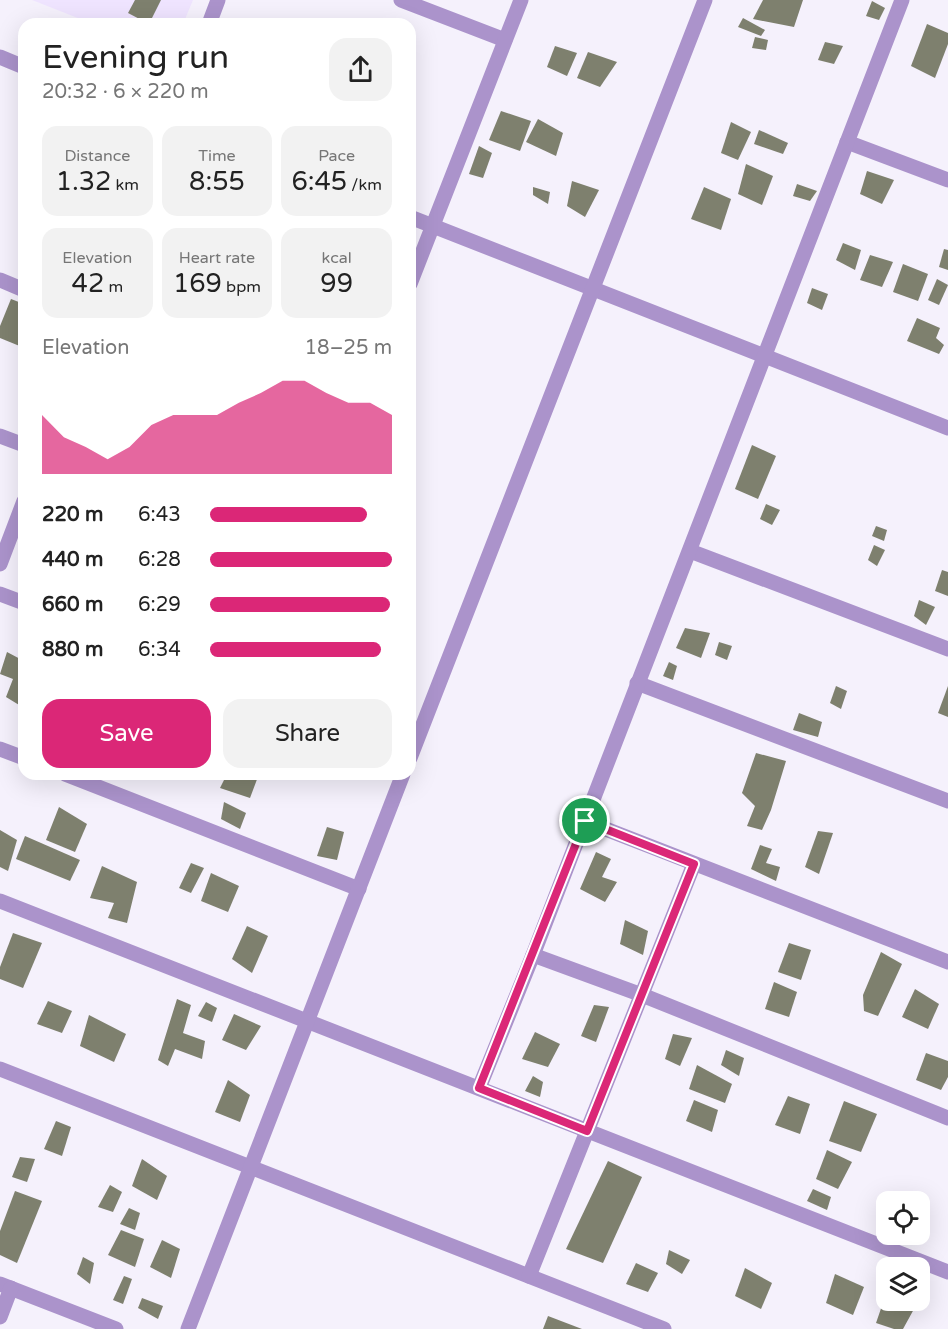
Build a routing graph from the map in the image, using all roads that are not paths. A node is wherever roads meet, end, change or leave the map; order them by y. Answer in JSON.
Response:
{"nodes":[{"id":1,"x":218,"y":0,"type":"edge"},
{"id":2,"x":401,"y":0,"type":"edge"},
{"id":3,"x":521,"y":0,"type":"edge"},
{"id":4,"x":705,"y":0,"type":"edge"},
{"id":5,"x":903,"y":0,"type":"edge"},
{"id":6,"x":211,"y":18,"type":"edge"},
{"id":7,"x":506,"y":40,"type":"junction"},
{"id":8,"x":0,"y":57,"type":"edge"},
{"id":9,"x":18,"y":64,"type":"edge"},
{"id":10,"x":847,"y":142,"type":"junction"},
{"id":11,"x":948,"y":180,"type":"edge"},
{"id":12,"x":416,"y":219,"type":"edge"},
{"id":13,"x":432,"y":226,"type":"junction"},
{"id":14,"x":416,"y":268,"type":"edge"},
{"id":15,"x":0,"y":280,"type":"edge"},
{"id":16,"x":18,"y":288,"type":"edge"},
{"id":17,"x":592,"y":289,"type":"junction"},
{"id":18,"x":765,"y":356,"type":"junction"},
{"id":19,"x":948,"y":428,"type":"edge"},
{"id":20,"x":0,"y":436,"type":"edge"},
{"id":21,"x":18,"y":443,"type":"edge"},
{"id":22,"x":18,"y":517,"type":"edge"},
{"id":23,"x":690,"y":551,"type":"junction"},
{"id":24,"x":0,"y":564,"type":"edge"},
{"id":25,"x":0,"y":594,"type":"edge"},
{"id":26,"x":18,"y":601,"type":"edge"},
{"id":27,"x":948,"y":649,"type":"edge"},
{"id":28,"x":637,"y":683,"type":"junction"},
{"id":29,"x":416,"y":740,"type":"edge"},
{"id":30,"x":0,"y":749,"type":"edge"},
{"id":31,"x":18,"y":756,"type":"edge"},
{"id":32,"x":80,"y":780,"type":"edge"},
{"id":33,"x":401,"y":780,"type":"edge"},
{"id":34,"x":948,"y":801,"type":"edge"},
{"id":35,"x":585,"y":821,"type":"junction"},
{"id":36,"x":694,"y":864,"type":"junction"},
{"id":37,"x":359,"y":889,"type":"junction"},
{"id":38,"x":0,"y":901,"type":"edge"},
{"id":39,"x":533,"y":955,"type":"junction"},
{"id":40,"x":948,"y":962,"type":"edge"},
{"id":41,"x":642,"y":995,"type":"junction"},
{"id":42,"x":307,"y":1021,"type":"junction"},
{"id":43,"x":0,"y":1069,"type":"edge"},
{"id":44,"x":479,"y":1088,"type":"junction"},
{"id":45,"x":948,"y":1118,"type":"edge"},
{"id":46,"x":587,"y":1131,"type":"junction"},
{"id":47,"x":250,"y":1167,"type":"junction"},
{"id":48,"x":948,"y":1272,"type":"edge"},
{"id":49,"x":529,"y":1276,"type":"junction"},
{"id":50,"x":6,"y":1286,"type":"edge"},
{"id":51,"x":0,"y":1317,"type":"edge"},
{"id":52,"x":116,"y":1329,"type":"edge"},
{"id":53,"x":188,"y":1329,"type":"edge"},
{"id":54,"x":664,"y":1329,"type":"edge"}],
"edges":[{"from":1,"to":6,"type":"street"},
{"from":2,"to":7,"type":"street"},
{"from":3,"to":7,"type":"street"},
{"from":4,"to":17,"type":"street"},
{"from":5,"to":10,"type":"street"},
{"from":7,"to":13,"type":"street"},
{"from":8,"to":9,"type":"street"},
{"from":10,"to":11,"type":"street"},
{"from":10,"to":18,"type":"street"},
{"from":12,"to":13,"type":"street"},
{"from":13,"to":14,"type":"street"},
{"from":13,"to":17,"type":"street"},
{"from":15,"to":16,"type":"street"},
{"from":17,"to":18,"type":"street"},
{"from":17,"to":29,"type":"street"},
{"from":18,"to":19,"type":"street"},
{"from":18,"to":23,"type":"street"},
{"from":20,"to":21,"type":"street"},
{"from":22,"to":24,"type":"street"},
{"from":23,"to":27,"type":"street"},
{"from":23,"to":28,"type":"street"},
{"from":25,"to":26,"type":"street"},
{"from":28,"to":34,"type":"street"},
{"from":28,"to":35,"type":"street"},
{"from":30,"to":31,"type":"street"},
{"from":32,"to":37,"type":"street"},
{"from":33,"to":37,"type":"street"},
{"from":35,"to":36,"type":"street"},
{"from":35,"to":39,"type":"street"},
{"from":36,"to":40,"type":"street"},
{"from":36,"to":41,"type":"street"},
{"from":37,"to":42,"type":"street"},
{"from":38,"to":42,"type":"street"},
{"from":39,"to":41,"type":"street"},
{"from":39,"to":44,"type":"street"},
{"from":41,"to":45,"type":"street"},
{"from":41,"to":46,"type":"street"},
{"from":42,"to":44,"type":"street"},
{"from":42,"to":47,"type":"street"},
{"from":43,"to":47,"type":"street"},
{"from":44,"to":46,"type":"street"},
{"from":46,"to":48,"type":"street"},
{"from":46,"to":49,"type":"street"},
{"from":47,"to":49,"type":"street"},
{"from":47,"to":53,"type":"street"},
{"from":49,"to":54,"type":"street"},
{"from":50,"to":51,"type":"street"},
{"from":50,"to":52,"type":"street"}]}
